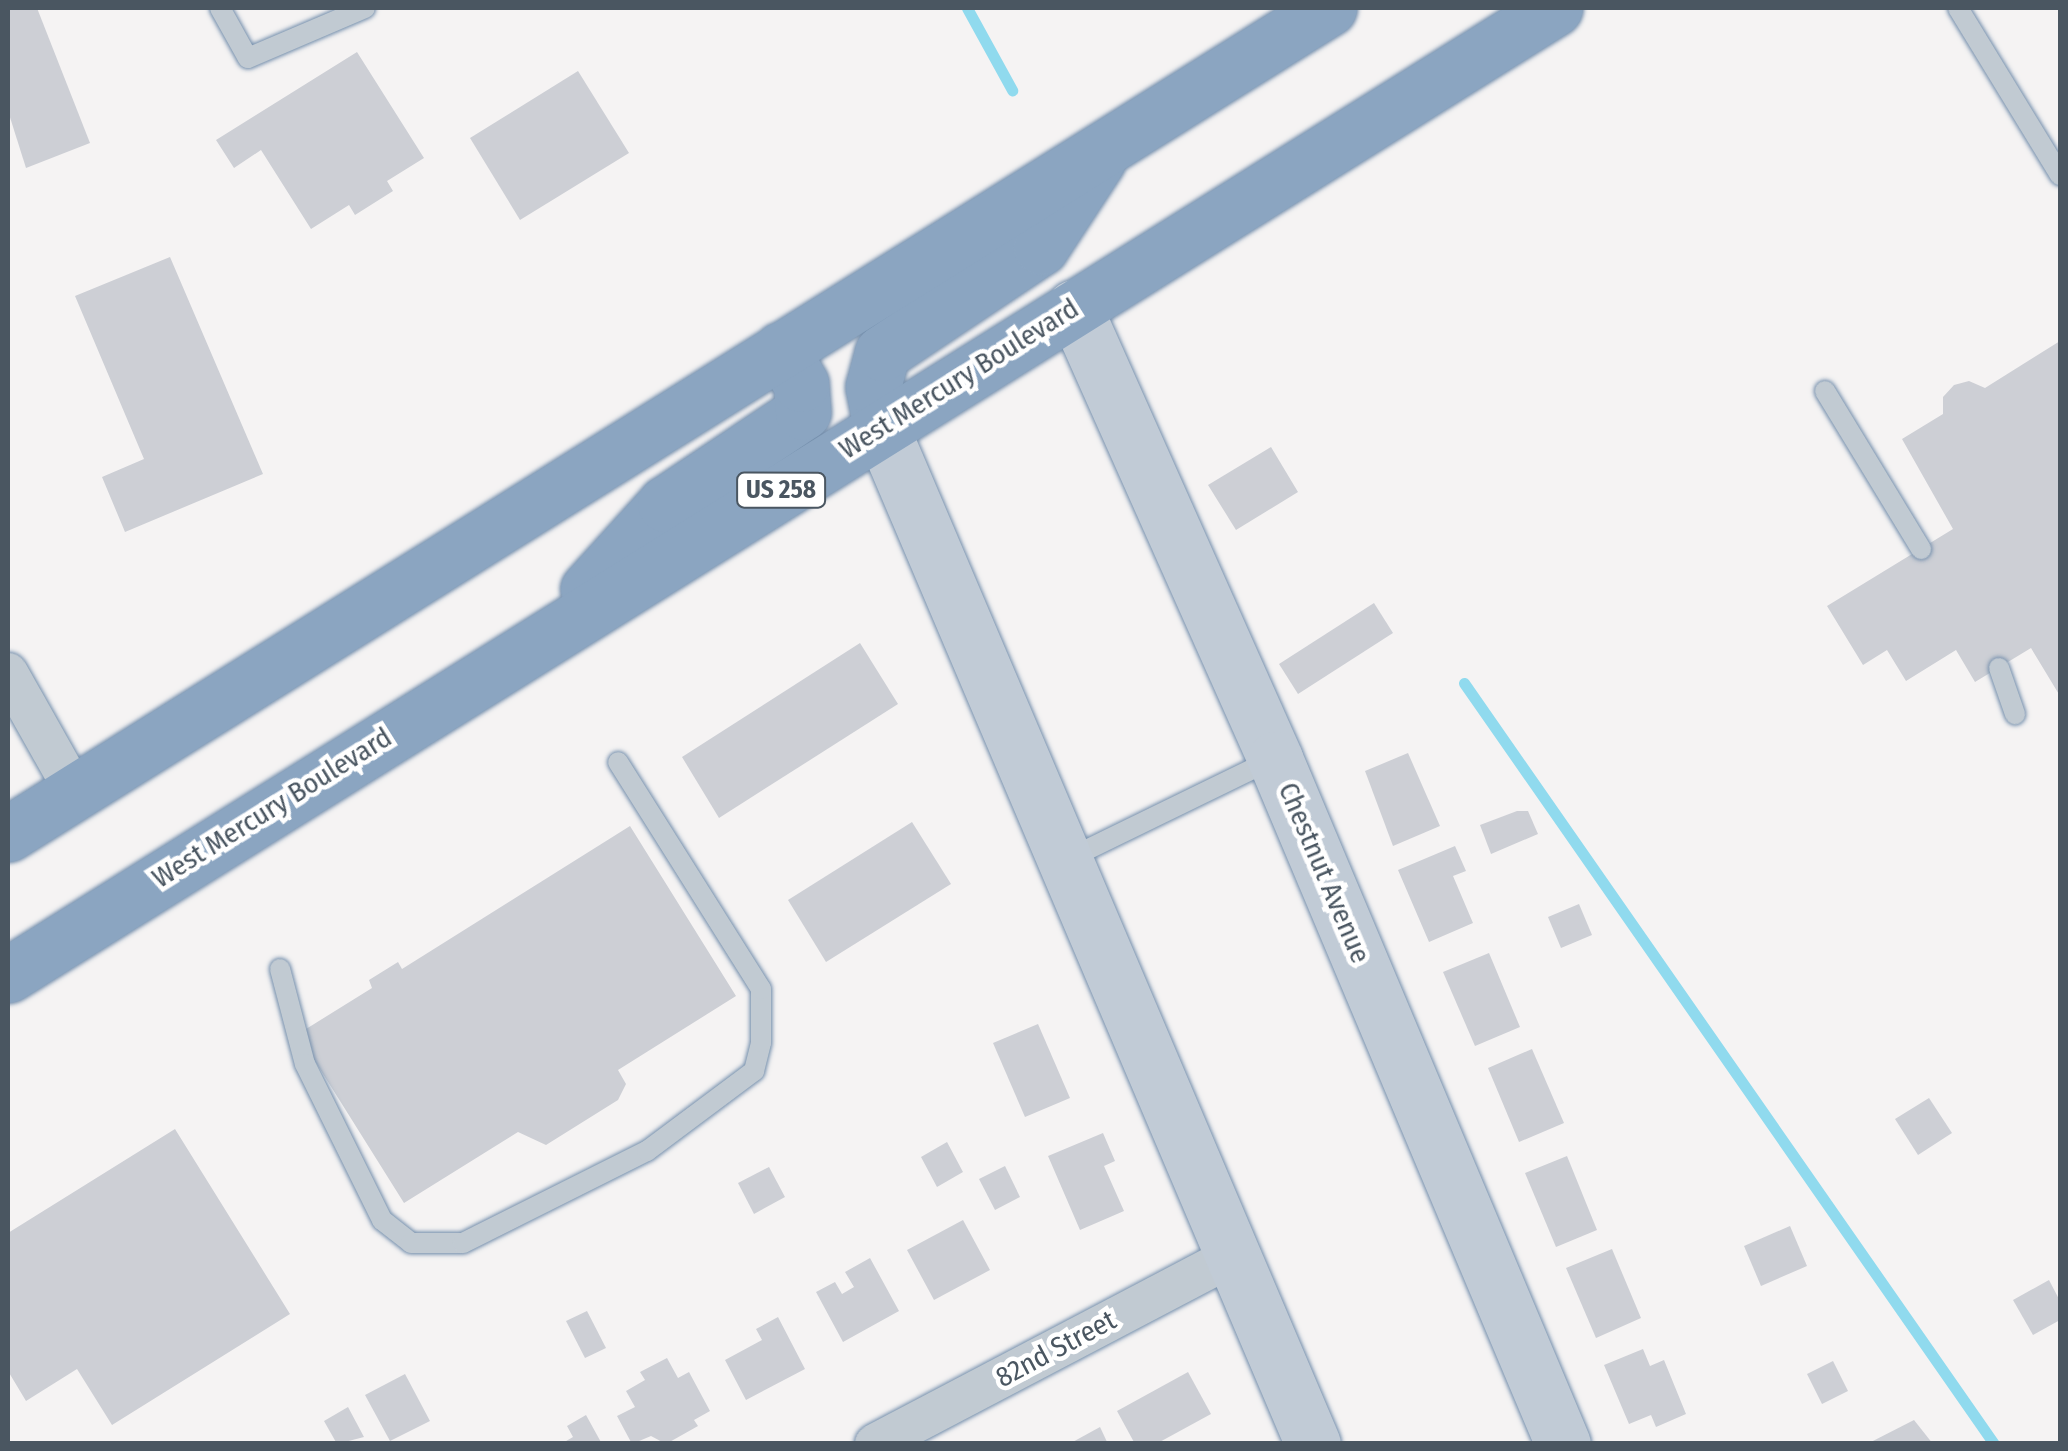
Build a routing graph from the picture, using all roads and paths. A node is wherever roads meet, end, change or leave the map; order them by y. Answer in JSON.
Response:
{"nodes":[{"id":1,"x":220,"y":8,"type":"edge"},
{"id":2,"x":364,"y":8,"type":"edge"},
{"id":3,"x":1329,"y":8,"type":"edge"},
{"id":4,"x":1555,"y":8,"type":"edge"},
{"id":5,"x":1958,"y":8,"type":"edge"},
{"id":6,"x":1108,"y":146,"type":"junction"},
{"id":7,"x":2060,"y":176,"type":"edge"},
{"id":8,"x":1074,"y":307,"type":"junction"},
{"id":9,"x":781,"y":349,"type":"junction"},
{"id":10,"x":1825,"y":391,"type":"dead end"},
{"id":11,"x":882,"y":427,"type":"junction"},
{"id":12,"x":1920,"y":549,"type":"dead end"},
{"id":13,"x":546,"y":636,"type":"junction"},
{"id":14,"x":1999,"y":668,"type":"dead end"},
{"id":15,"x":8,"y":673,"type":"edge"},
{"id":16,"x":2015,"y":714,"type":"dead end"},
{"id":17,"x":1275,"y":758,"type":"junction"},
{"id":18,"x":618,"y":762,"type":"dead end"},
{"id":19,"x":76,"y":792,"type":"junction"},
{"id":20,"x":8,"y":834,"type":"edge"},
{"id":21,"x":1066,"y":860,"type":"junction"},
{"id":22,"x":280,"y":970,"type":"dead end"},
{"id":23,"x":8,"y":974,"type":"edge"},
{"id":24,"x":1236,"y":1254,"type":"junction"},
{"id":25,"x":875,"y":1444,"type":"edge"},
{"id":26,"x":1312,"y":1444,"type":"edge"},
{"id":27,"x":1564,"y":1444,"type":"edge"}],
"edges":[{"from":1,"to":2,"type":"lane"},
{"from":3,"to":6,"type":"highway"},
{"from":4,"to":8,"type":"highway","name":"West Mercury Boulevard","number":"US 258"},
{"from":5,"to":7,"type":"lane"},
{"from":6,"to":9,"type":"highway"},
{"from":6,"to":11,"type":"highway"},
{"from":8,"to":11,"type":"highway","name":"West Mercury Boulevard","number":"US 258"},
{"from":8,"to":17,"type":"street","name":"Chestnut Avenue"},
{"from":9,"to":13,"type":"highway"},
{"from":9,"to":19,"type":"highway"},
{"from":10,"to":12,"type":"lane"},
{"from":11,"to":13,"type":"highway","name":"West Mercury Boulevard","number":"US 258"},
{"from":11,"to":21,"type":"street"},
{"from":13,"to":23,"type":"highway","name":"West Mercury Boulevard","number":"US 258"},
{"from":14,"to":16,"type":"lane"},
{"from":15,"to":19,"type":"street"},
{"from":17,"to":21,"type":"lane"},
{"from":17,"to":27,"type":"street","name":"Chestnut Avenue"},
{"from":18,"to":22,"type":"lane"},
{"from":19,"to":20,"type":"highway"},
{"from":21,"to":24,"type":"street"},
{"from":24,"to":25,"type":"street","name":"82nd Street"},
{"from":24,"to":26,"type":"street"}]}
